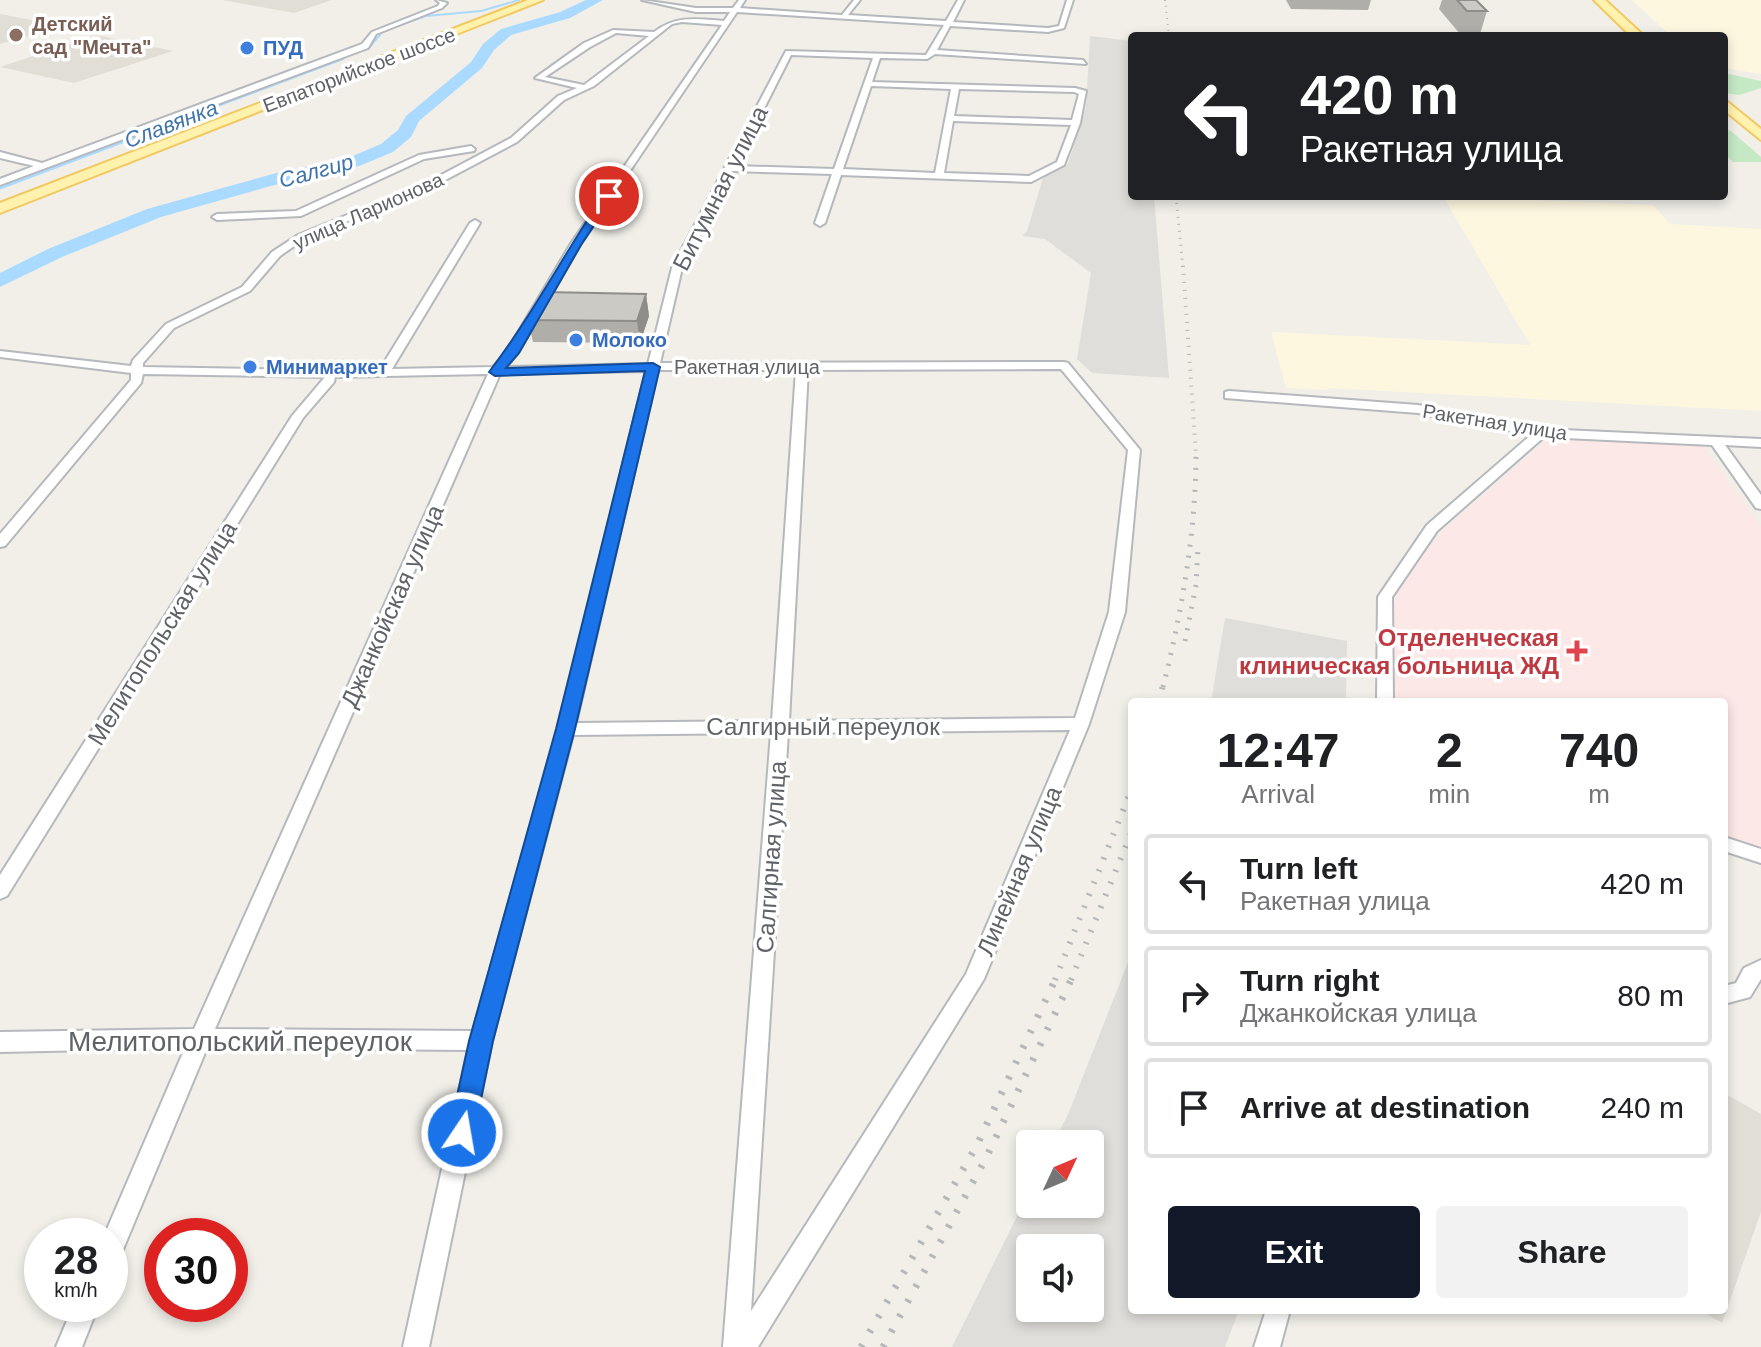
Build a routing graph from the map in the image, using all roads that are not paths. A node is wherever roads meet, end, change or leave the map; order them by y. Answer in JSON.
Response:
{"nodes":[{"id":1,"x":439,"y":0,"type":"edge"},
{"id":2,"x":538,"y":0,"type":"edge"},
{"id":3,"x":645,"y":0,"type":"edge"},
{"id":4,"x":742,"y":0,"type":"edge"},
{"id":5,"x":857,"y":0,"type":"edge"},
{"id":6,"x":961,"y":0,"type":"edge"},
{"id":7,"x":1070,"y":0,"type":"edge"},
{"id":8,"x":1597,"y":0,"type":"edge"},
{"id":9,"x":1614,"y":5,"type":"edge"},
{"id":10,"x":733,"y":11,"type":"junction"},
{"id":11,"x":844,"y":16,"type":"junction"},
{"id":12,"x":725,"y":23,"type":"junction"},
{"id":13,"x":947,"y":23,"type":"junction"},
{"id":14,"x":1635,"y":32,"type":"edge"},
{"id":15,"x":1648,"y":32,"type":"edge"},
{"id":16,"x":656,"y":34,"type":"junction"},
{"id":17,"x":345,"y":54,"type":"junction"},
{"id":18,"x":930,"y":54,"type":"junction"},
{"id":19,"x":877,"y":57,"type":"junction"},
{"id":20,"x":382,"y":61,"type":"junction"},
{"id":21,"x":1083,"y":62,"type":"dead end"},
{"id":22,"x":869,"y":84,"type":"junction"},
{"id":23,"x":584,"y":87,"type":"junction"},
{"id":24,"x":955,"y":87,"type":"junction"},
{"id":25,"x":1728,"y":107,"type":"edge"},
{"id":26,"x":950,"y":118,"type":"junction"},
{"id":27,"x":1728,"y":122,"type":"edge"},
{"id":28,"x":1076,"y":123,"type":"junction"},
{"id":29,"x":1761,"y":136,"type":"edge"},
{"id":30,"x":471,"y":149,"type":"dead end"},
{"id":31,"x":1761,"y":151,"type":"edge"},
{"id":32,"x":0,"y":155,"type":"edge"},
{"id":33,"x":43,"y":166,"type":"junction"},
{"id":34,"x":730,"y":168,"type":"junction"},
{"id":35,"x":837,"y":172,"type":"junction"},
{"id":36,"x":939,"y":176,"type":"junction"},
{"id":37,"x":379,"y":177,"type":"junction"},
{"id":38,"x":394,"y":180,"type":"dead end"},
{"id":39,"x":0,"y":182,"type":"edge"},
{"id":40,"x":408,"y":184,"type":"dead end"},
{"id":41,"x":423,"y":187,"type":"junction"},
{"id":42,"x":0,"y":208,"type":"edge"},
{"id":43,"x":217,"y":217,"type":"dead end"},
{"id":44,"x":475,"y":223,"type":"dead end"},
{"id":45,"x":820,"y":223,"type":"dead end"},
{"id":46,"x":0,"y":354,"type":"edge"},
{"id":47,"x":1064,"y":365,"type":"joint"},
{"id":48,"x":653,"y":367,"type":"junction"},
{"id":49,"x":802,"y":367,"type":"junction"},
{"id":50,"x":138,"y":370,"type":"junction"},
{"id":51,"x":495,"y":372,"type":"junction"},
{"id":52,"x":383,"y":374,"type":"junction"},
{"id":53,"x":322,"y":377,"type":"junction"},
{"id":54,"x":1229,"y":395,"type":"dead end"},
{"id":55,"x":1541,"y":433,"type":"junction"},
{"id":56,"x":1715,"y":440,"type":"junction"},
{"id":57,"x":1761,"y":443,"type":"edge"},
{"id":58,"x":1761,"y":505,"type":"edge"},
{"id":59,"x":0,"y":543,"type":"edge"},
{"id":60,"x":1385,"y":698,"type":"edge"},
{"id":61,"x":1081,"y":724,"type":"junction"},
{"id":62,"x":780,"y":726,"type":"junction"},
{"id":63,"x":566,"y":729,"type":"junction"},
{"id":64,"x":1728,"y":845,"type":"edge"},
{"id":65,"x":1761,"y":856,"type":"edge"},
{"id":66,"x":0,"y":891,"type":"edge"},
{"id":67,"x":1761,"y":969,"type":"edge"},
{"id":68,"x":1728,"y":994,"type":"edge"},
{"id":69,"x":200,"y":1038,"type":"junction"},
{"id":70,"x":481,"y":1041,"type":"junction"},
{"id":71,"x":0,"y":1042,"type":"edge"},
{"id":72,"x":124,"y":1218,"type":"edge"},
{"id":73,"x":1277,"y":1314,"type":"edge"},
{"id":74,"x":79,"y":1322,"type":"edge"},
{"id":75,"x":1273,"y":1345,"type":"edge"},
{"id":76,"x":69,"y":1347,"type":"edge"},
{"id":77,"x":416,"y":1347,"type":"edge"},
{"id":78,"x":736,"y":1347,"type":"edge"},
{"id":79,"x":743,"y":1347,"type":"edge"}],
"edges":[{"from":1,"to":17,"type":"street"},
{"from":2,"to":20,"type":"main road","name":"Евпаторийское шоссе"},
{"from":3,"to":10,"type":"street"},
{"from":4,"to":10,"type":"street","name":"Джанкойская улица"},
{"from":5,"to":11,"type":"street"},
{"from":6,"to":13,"type":"street"},
{"from":7,"to":13,"type":"street"},
{"from":8,"to":9,"type":"main road"},
{"from":9,"to":14,"type":"main road"},
{"from":9,"to":15,"type":"main road"},
{"from":10,"to":11,"type":"street"},
{"from":10,"to":12,"type":"street","name":"Джанкойская улица"},
{"from":11,"to":13,"type":"street"},
{"from":12,"to":16,"type":"street","name":"улица Ларионова"},
{"from":12,"to":51,"type":"street","name":"Джанкойская улица"},
{"from":13,"to":18,"type":"street"},
{"from":16,"to":23,"type":"street","name":"улица Ларионова"},
{"from":16,"to":23,"type":"street"},
{"from":17,"to":20,"type":"street"},
{"from":17,"to":33,"type":"street"},
{"from":18,"to":19,"type":"street","name":"Битумная улица"},
{"from":18,"to":21,"type":"street","name":"Битумная улица"},
{"from":19,"to":22,"type":"street"},
{"from":19,"to":34,"type":"street","name":"Битумная улица"},
{"from":20,"to":42,"type":"main road","name":"Евпаторийское шоссе"},
{"from":22,"to":24,"type":"street"},
{"from":22,"to":35,"type":"street"},
{"from":23,"to":41,"type":"street","name":"улица Ларионова"},
{"from":24,"to":26,"type":"street"},
{"from":24,"to":28,"type":"street"},
{"from":25,"to":29,"type":"main road"},
{"from":26,"to":28,"type":"street"},
{"from":26,"to":36,"type":"street"},
{"from":27,"to":31,"type":"main road"},
{"from":28,"to":36,"type":"street"},
{"from":30,"to":37,"type":"street"},
{"from":32,"to":33,"type":"street"},
{"from":33,"to":39,"type":"street"},
{"from":34,"to":35,"type":"street"},
{"from":34,"to":48,"type":"street","name":"Битумная улица"},
{"from":35,"to":36,"type":"street"},
{"from":35,"to":45,"type":"street"},
{"from":37,"to":38,"type":"street"},
{"from":37,"to":43,"type":"street"},
{"from":40,"to":41,"type":"street"},
{"from":41,"to":50,"type":"street","name":"улица Ларионова"},
{"from":44,"to":52,"type":"street"},
{"from":46,"to":50,"type":"street","name":"Ракетная улица"},
{"from":47,"to":49,"type":"street","name":"Ракетная улица"},
{"from":47,"to":61,"type":"street","name":"Линейная улица"},
{"from":48,"to":49,"type":"street","name":"Ракетная улица"},
{"from":48,"to":51,"type":"street","name":"Ракетная улица"},
{"from":48,"to":63,"type":"street","name":"Битумная улица"},
{"from":49,"to":62,"type":"street","name":"Салгирная улица"},
{"from":50,"to":53,"type":"street","name":"Ракетная улица"},
{"from":50,"to":59,"type":"street","name":"улица Ларионова"},
{"from":51,"to":52,"type":"street","name":"Ракетная улица"},
{"from":51,"to":69,"type":"street","name":"Джанкойская улица"},
{"from":52,"to":53,"type":"street","name":"Ракетная улица"},
{"from":53,"to":66,"type":"street","name":"Мелитопольская улица"},
{"from":54,"to":55,"type":"street","name":"Ракетная улица"},
{"from":55,"to":56,"type":"street","name":"Ракетная улица"},
{"from":55,"to":60,"type":"street"},
{"from":56,"to":57,"type":"street","name":"Ракетная улица"},
{"from":56,"to":58,"type":"street"},
{"from":61,"to":62,"type":"street","name":"Салгирный переулок"},
{"from":61,"to":79,"type":"street","name":"Линейная улица"},
{"from":62,"to":63,"type":"street","name":"Салгирный переулок"},
{"from":62,"to":78,"type":"street","name":"Салгирная улица"},
{"from":63,"to":70,"type":"street","name":"Битумная улица"},
{"from":64,"to":65,"type":"street"},
{"from":67,"to":68,"type":"street"},
{"from":69,"to":70,"type":"street","name":"Мелитопольский переулок"},
{"from":69,"to":71,"type":"street","name":"Мелитопольский переулок"},
{"from":69,"to":72,"type":"street","name":"Джанкойская улица"},
{"from":70,"to":77,"type":"street","name":"Битумная улица"},
{"from":73,"to":75,"type":"street"},
{"from":74,"to":76,"type":"street"}]}
